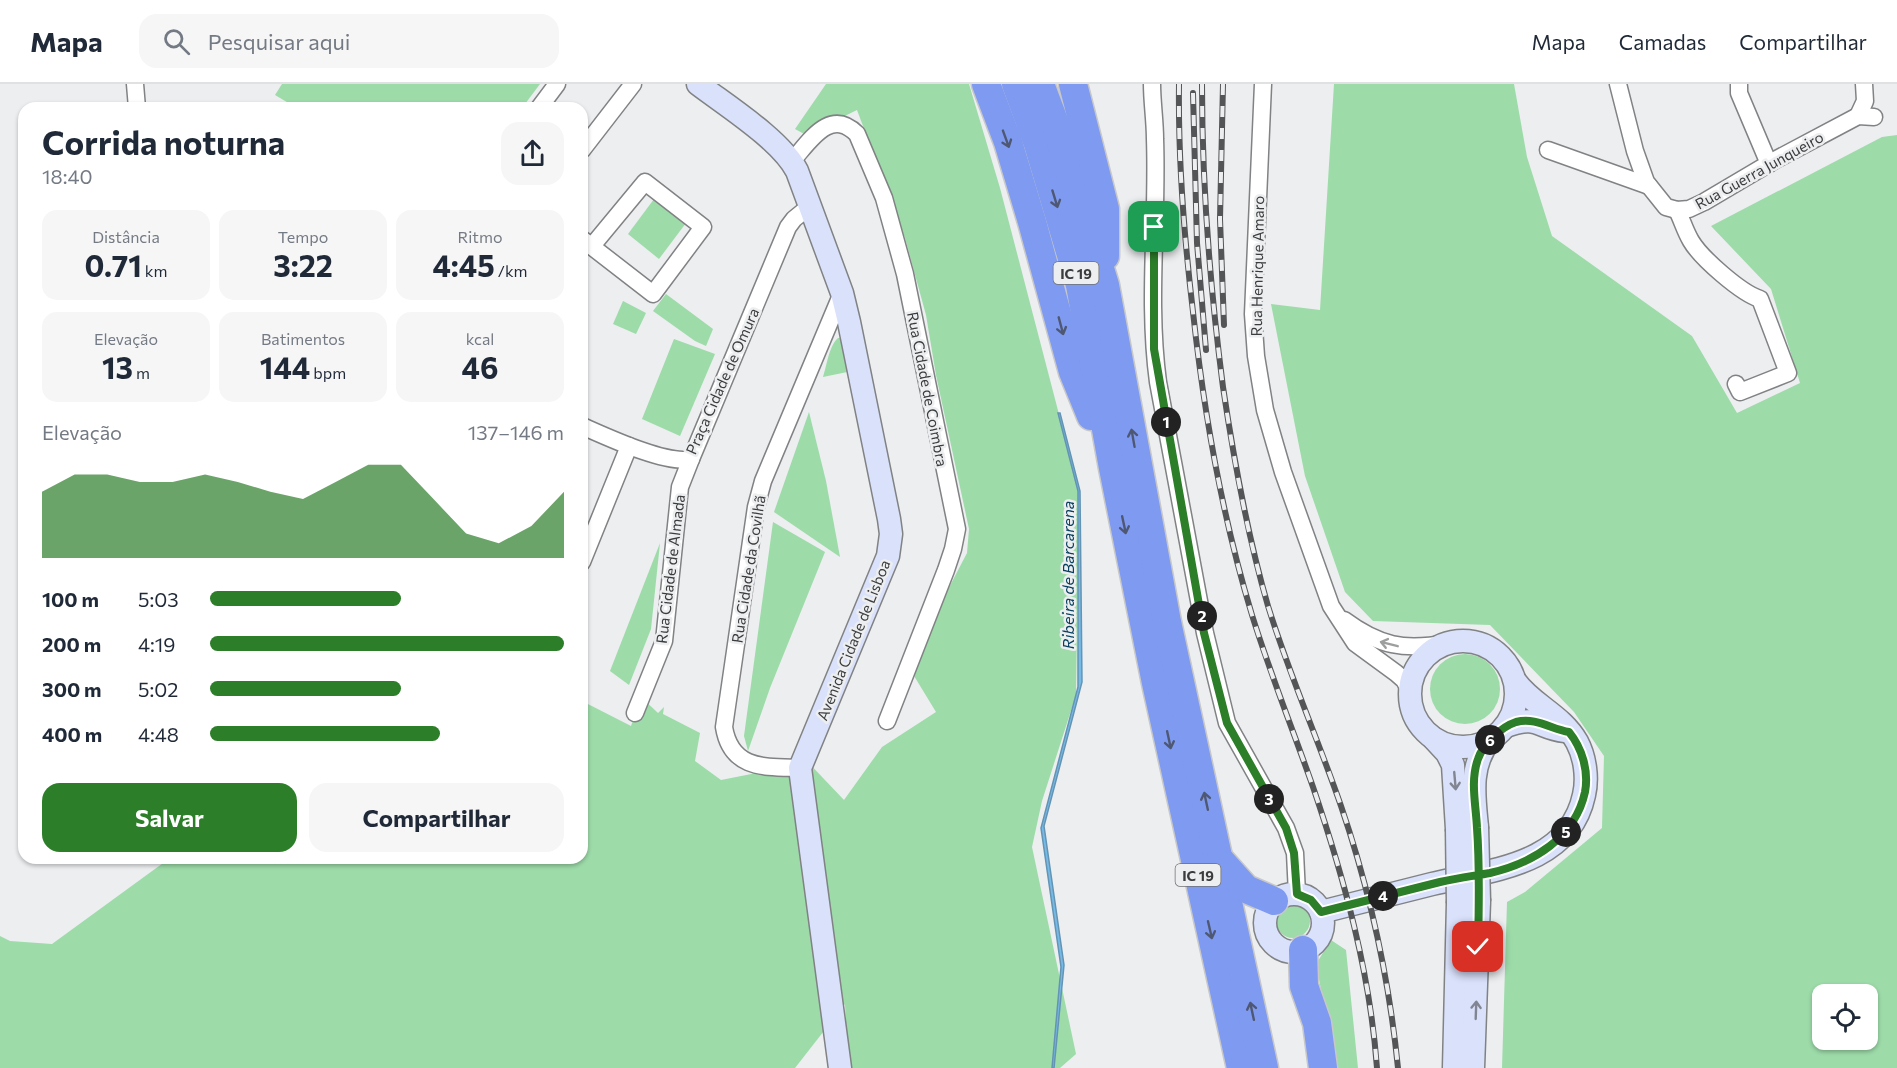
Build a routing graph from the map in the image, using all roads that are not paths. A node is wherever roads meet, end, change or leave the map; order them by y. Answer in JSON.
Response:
{"nodes":[{"id":1,"x":135,"y":84,"type":"edge"},
{"id":2,"x":557,"y":84,"type":"edge"},
{"id":3,"x":633,"y":84,"type":"edge"},
{"id":4,"x":698,"y":84,"type":"edge"},
{"id":5,"x":986,"y":84,"type":"edge"},
{"id":6,"x":1016,"y":84,"type":"edge"},
{"id":7,"x":1040,"y":84,"type":"edge"},
{"id":8,"x":1062,"y":84,"type":"edge"},
{"id":9,"x":1072,"y":84,"type":"edge"},
{"id":10,"x":1152,"y":84,"type":"edge"},
{"id":11,"x":1263,"y":84,"type":"edge"},
{"id":12,"x":1618,"y":84,"type":"edge"},
{"id":13,"x":1739,"y":84,"type":"edge"},
{"id":14,"x":1864,"y":84,"type":"edge"},
{"id":15,"x":136,"y":102,"type":"edge"},
{"id":16,"x":544,"y":102,"type":"edge"},
{"id":17,"x":588,"y":142,"type":"edge"},
{"id":18,"x":1548,"y":150,"type":"dead end"},
{"id":19,"x":1090,"y":154,"type":"junction"},
{"id":20,"x":792,"y":161,"type":"junction"},
{"id":21,"x":1769,"y":164,"type":"junction"},
{"id":22,"x":1649,"y":186,"type":"junction"},
{"id":23,"x":810,"y":206,"type":"junction"},
{"id":24,"x":1677,"y":210,"type":"junction"},
{"id":25,"x":588,"y":242,"type":"edge"},
{"id":26,"x":588,"y":244,"type":"edge"},
{"id":27,"x":1105,"y":285,"type":"junction"},
{"id":28,"x":842,"y":292,"type":"junction"},
{"id":29,"x":1736,"y":384,"type":"dead end"},
{"id":30,"x":588,"y":429,"type":"edge"},
{"id":31,"x":629,"y":446,"type":"junction"},
{"id":32,"x":691,"y":459,"type":"junction"},
{"id":33,"x":1113,"y":468,"type":"junction"},
{"id":34,"x":588,"y":547,"type":"edge"},
{"id":35,"x":1336,"y":614,"type":"junction"},
{"id":36,"x":1446,"y":643,"type":"junction"},
{"id":37,"x":1515,"y":681,"type":"junction"},
{"id":38,"x":1409,"y":689,"type":"junction"},
{"id":39,"x":635,"y":713,"type":"dead end"},
{"id":40,"x":887,"y":721,"type":"dead end"},
{"id":41,"x":1569,"y":732,"type":"junction"},
{"id":42,"x":1498,"y":733,"type":"junction"},
{"id":43,"x":1434,"y":739,"type":"junction"},
{"id":44,"x":800,"y":768,"type":"junction"},
{"id":45,"x":1467,"y":828,"type":"junction"},
{"id":46,"x":1219,"y":858,"type":"junction"},
{"id":47,"x":1285,"y":898,"type":"junction"},
{"id":48,"x":1469,"y":902,"type":"junction"},
{"id":49,"x":1321,"y":912,"type":"junction"},
{"id":50,"x":1303,"y":950,"type":"junction"},
{"id":51,"x":840,"y":1068,"type":"edge"},
{"id":52,"x":1241,"y":1068,"type":"edge"},
{"id":53,"x":1264,"y":1068,"type":"edge"},
{"id":54,"x":1323,"y":1068,"type":"edge"},
{"id":55,"x":1454,"y":1068,"type":"edge"},
{"id":56,"x":1473,"y":1068,"type":"edge"}],
"edges":[{"from":1,"to":15,"type":"street"},
{"from":2,"to":16,"type":"street"},
{"from":3,"to":17,"type":"street"},
{"from":4,"to":20,"type":"main road","name":"Avenida Cidade de Lisboa"},
{"from":5,"to":33,"type":"highway","one_way":true},
{"from":6,"to":33,"type":"highway","number":"IC 19","one_way":true},
{"from":7,"to":27,"type":"highway","number":"IC 19"},
{"from":8,"to":19,"type":"highway"},
{"from":9,"to":19,"type":"highway"},
{"from":10,"to":47,"type":"street"},
{"from":11,"to":35,"type":"street","name":"Rua Henrique Amaro"},
{"from":12,"to":22,"type":"street","name":"Rua Guerra Junqueiro"},
{"from":13,"to":21,"type":"street"},
{"from":14,"to":21,"type":"street","name":"Rua Guerra Junqueiro"},
{"from":18,"to":22,"type":"street"},
{"from":19,"to":27,"type":"highway"},
{"from":20,"to":23,"type":"main road","name":"Avenida Cidade de Lisboa"},
{"from":20,"to":40,"type":"street","name":"Rua Cidade de Coimbra"},
{"from":21,"to":24,"type":"street","name":"Rua Guerra Junqueiro"},
{"from":22,"to":24,"type":"street","name":"Rua Guerra Junqueiro"},
{"from":23,"to":28,"type":"main road","name":"Avenida Cidade de Lisboa"},
{"from":23,"to":32,"type":"street","name":"Praça Cidade de Omura"},
{"from":24,"to":29,"type":"street"},
{"from":25,"to":26,"type":"street"},
{"from":46,"to":27,"type":"highway","number":"IC 19","one_way":true},
{"from":28,"to":44,"type":"main road","name":"Avenida Cidade de Lisboa"},
{"from":28,"to":44,"type":"street","name":"Rua Cidade da Covilhã"},
{"from":30,"to":31,"type":"street","name":"Praça Cidade de Omura"},
{"from":31,"to":32,"type":"street","name":"Praça Cidade de Omura"},
{"from":31,"to":34,"type":"street"},
{"from":32,"to":39,"type":"street","name":"Rua Cidade de Almada"},
{"from":33,"to":52,"type":"highway","number":"IC 19","one_way":true},
{"from":36,"to":35,"type":"street","name":"Rua Henrique Amaro","one_way":true},
{"from":35,"to":38,"type":"street","name":"Rua Henrique Amaro"},
{"from":36,"to":37,"type":"main road"},
{"from":36,"to":38,"type":"main road"},
{"from":37,"to":41,"type":"main road"},
{"from":37,"to":42,"type":"main road"},
{"from":38,"to":43,"type":"main road"},
{"from":41,"to":42,"type":"main road"},
{"from":41,"to":49,"type":"main road"},
{"from":42,"to":43,"type":"main road"},
{"from":42,"to":45,"type":"main road"},
{"from":43,"to":45,"type":"main road","one_way":true},
{"from":44,"to":51,"type":"main road"},
{"from":45,"to":48,"type":"main road","bridge":true},
{"from":46,"to":47,"type":"highway"},
{"from":53,"to":46,"type":"highway","number":"IC 19","one_way":true},
{"from":47,"to":49,"type":"main road"},
{"from":47,"to":50,"type":"main road"},
{"from":48,"to":55,"type":"main road"},
{"from":56,"to":48,"type":"main road","one_way":true},
{"from":49,"to":50,"type":"main road"},
{"from":50,"to":54,"type":"highway"}]}
